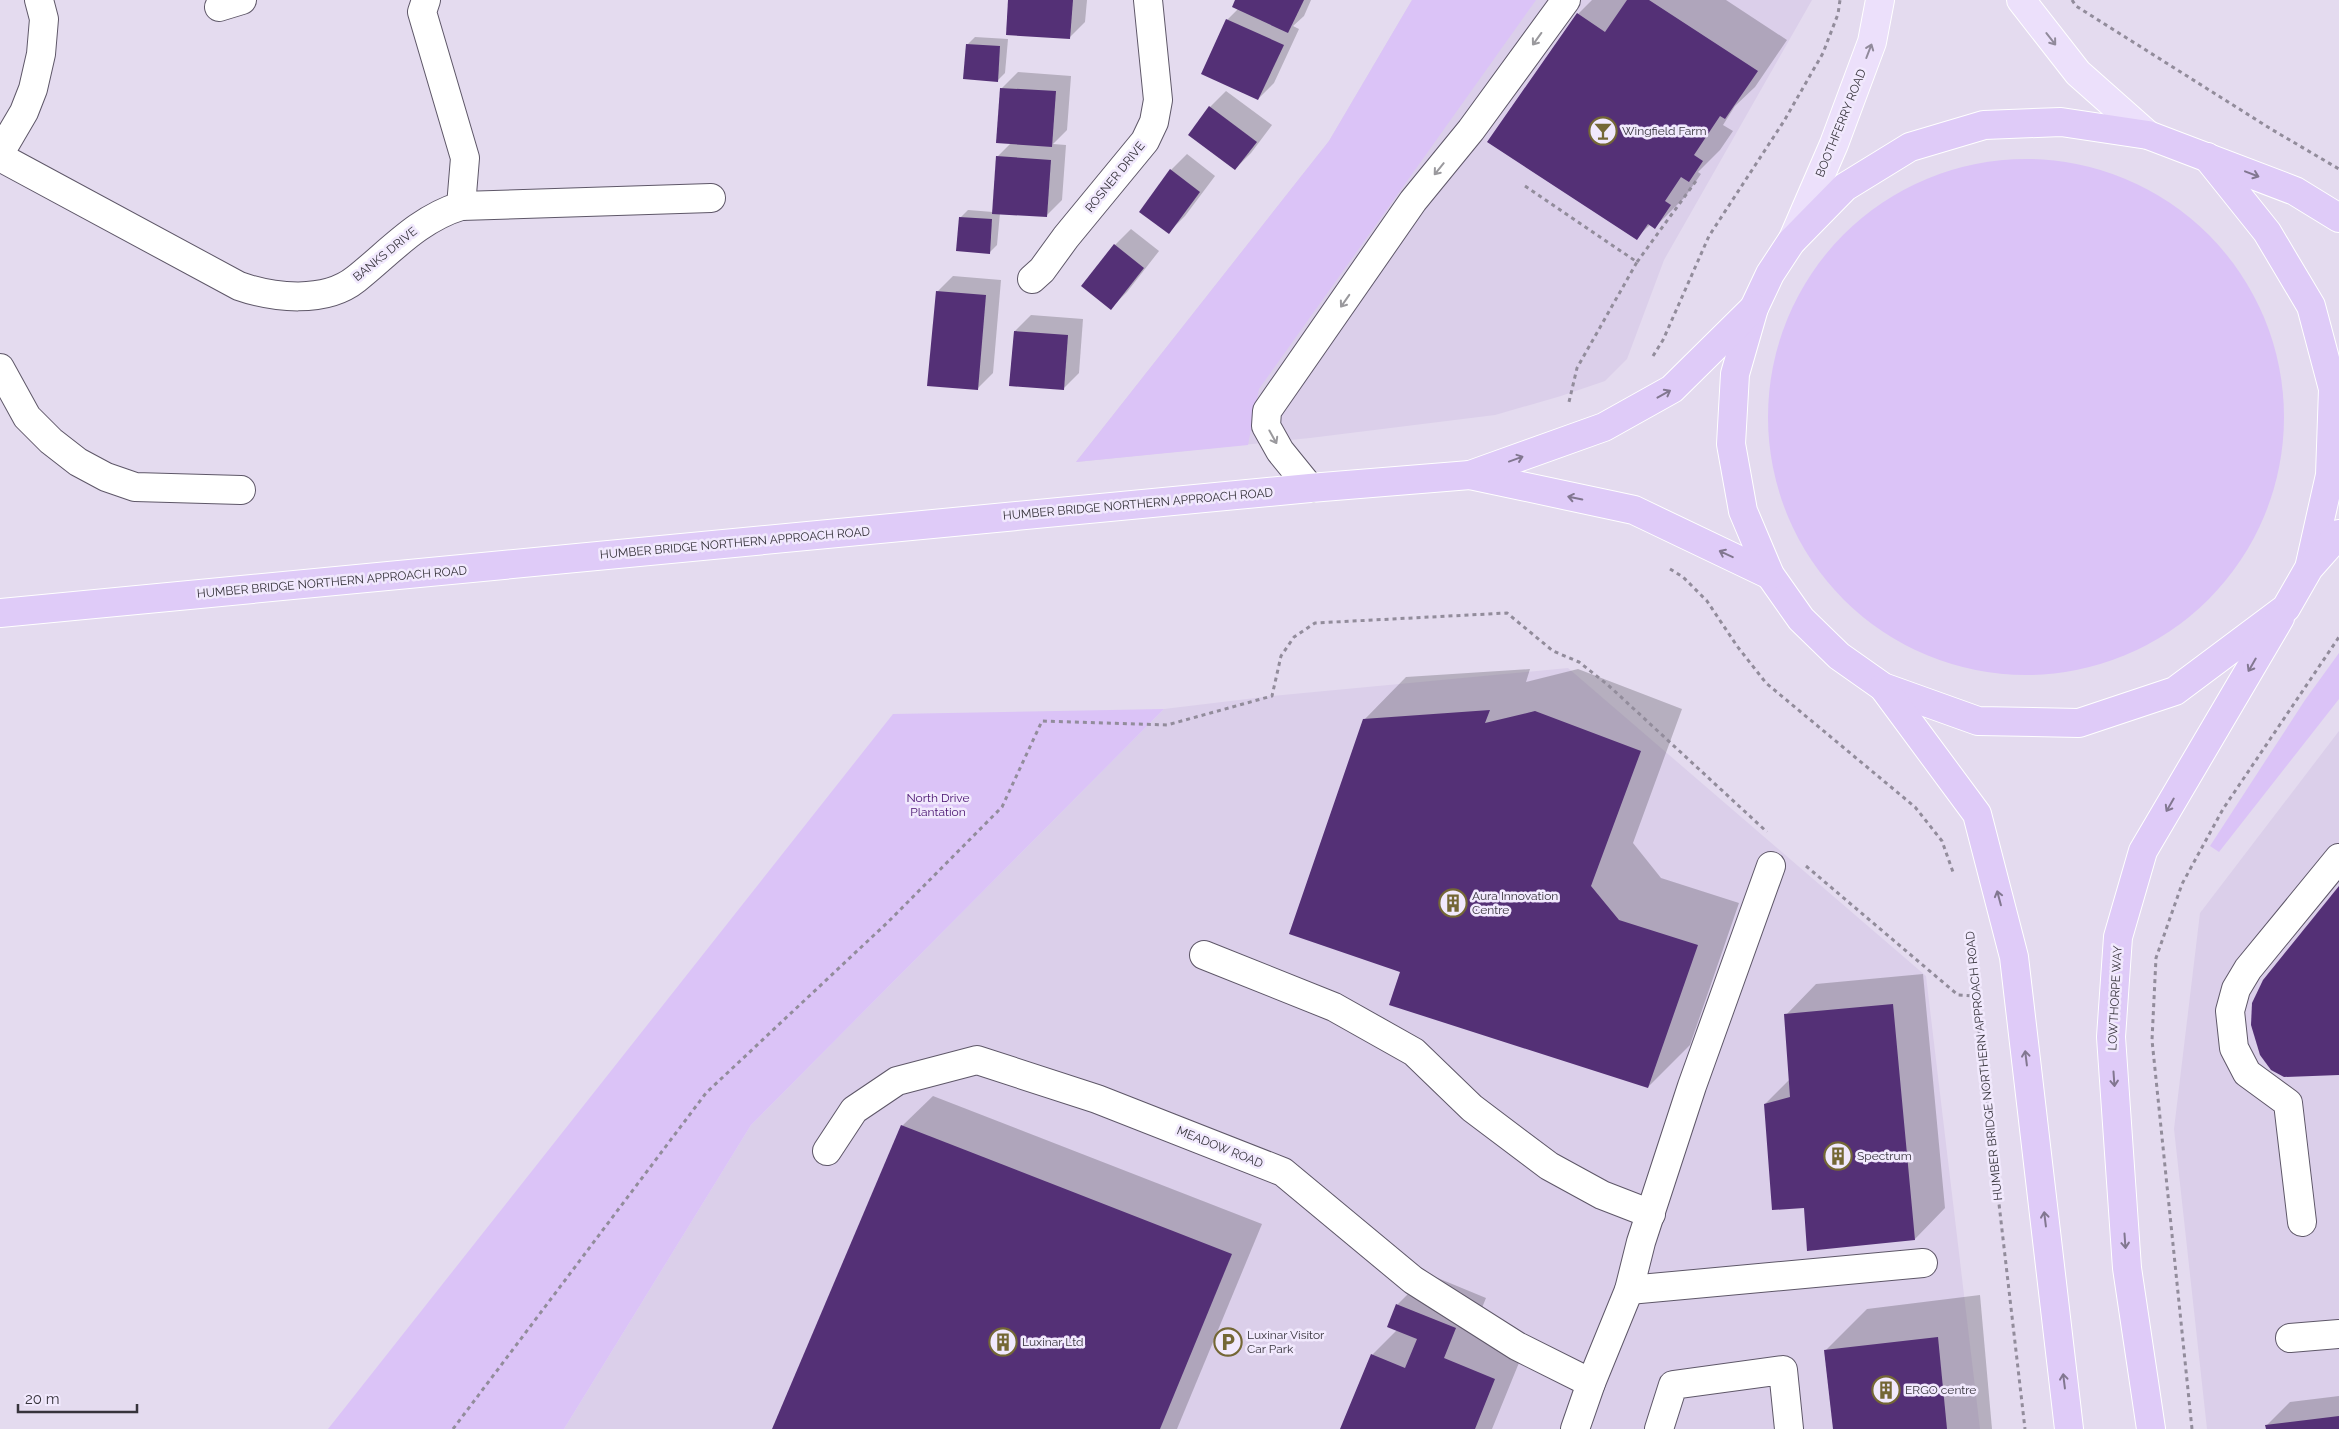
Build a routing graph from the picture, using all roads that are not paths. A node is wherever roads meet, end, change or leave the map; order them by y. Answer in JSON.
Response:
{"nodes":[{"id":1,"x":39,"y":0,"type":"edge"},
{"id":2,"x":426,"y":0,"type":"edge"},
{"id":3,"x":1148,"y":0,"type":"edge"},
{"id":4,"x":1566,"y":0,"type":"edge"},
{"id":5,"x":1880,"y":0,"type":"edge"},
{"id":6,"x":2022,"y":0,"type":"edge"},
{"id":7,"x":2148,"y":134,"type":"junction"},
{"id":8,"x":0,"y":155,"type":"edge"},
{"id":9,"x":2206,"y":156,"type":"junction"},
{"id":10,"x":711,"y":198,"type":"dead end"},
{"id":11,"x":461,"y":206,"type":"junction"},
{"id":12,"x":2339,"y":218,"type":"edge"},
{"id":13,"x":1791,"y":242,"type":"junction"},
{"id":14,"x":1032,"y":278,"type":"dead end"},
{"id":15,"x":1754,"y":308,"type":"junction"},
{"id":16,"x":0,"y":368,"type":"edge"},
{"id":17,"x":1470,"y":475,"type":"junction"},
{"id":18,"x":1310,"y":488,"type":"junction"},
{"id":19,"x":241,"y":490,"type":"dead end"},
{"id":20,"x":2339,"y":534,"type":"edge"},
{"id":21,"x":2310,"y":568,"type":"junction"},
{"id":22,"x":1770,"y":575,"type":"junction"},
{"id":23,"x":2286,"y":608,"type":"junction"},
{"id":24,"x":0,"y":613,"type":"edge"},
{"id":25,"x":1883,"y":687,"type":"junction"},
{"id":26,"x":2339,"y":858,"type":"edge"},
{"id":27,"x":1771,"y":866,"type":"road end"},
{"id":28,"x":1204,"y":955,"type":"dead end"},
{"id":29,"x":827,"y":1151,"type":"dead end"},
{"id":30,"x":1650,"y":1214,"type":"junction"},
{"id":31,"x":2302,"y":1222,"type":"dead end"},
{"id":32,"x":1923,"y":1263,"type":"dead end"},
{"id":33,"x":1629,"y":1290,"type":"junction"},
{"id":34,"x":2339,"y":1334,"type":"edge"},
{"id":35,"x":2290,"y":1338,"type":"dead end"},
{"id":36,"x":1590,"y":1383,"type":"junction"},
{"id":37,"x":1576,"y":1429,"type":"edge"},
{"id":38,"x":1659,"y":1429,"type":"edge"},
{"id":39,"x":1789,"y":1429,"type":"edge"},
{"id":40,"x":2070,"y":1429,"type":"edge"},
{"id":41,"x":2151,"y":1429,"type":"edge"}],
"edges":[{"from":1,"to":8,"type":"street"},
{"from":2,"to":11,"type":"street"},
{"from":3,"to":14,"type":"street","name":"ROSNER DRIVE"},
{"from":4,"to":18,"type":"street","one_way":true},
{"from":13,"to":5,"type":"main road","name":"BOOTHFERRY ROAD","one_way":true},
{"from":6,"to":7,"type":"main road","one_way":true},
{"from":7,"to":9,"type":"highway"},
{"from":7,"to":13,"type":"highway"},
{"from":8,"to":11,"type":"street","name":"BANKS DRIVE"},
{"from":9,"to":12,"type":"highway","one_way":true},
{"from":9,"to":21,"type":"highway"},
{"from":10,"to":11,"type":"street","name":"BANKS DRIVE"},
{"from":13,"to":15,"type":"highway"},
{"from":17,"to":15,"type":"highway","one_way":true},
{"from":15,"to":22,"type":"highway"},
{"from":16,"to":19,"type":"street"},
{"from":17,"to":18,"type":"highway","name":"HUMBER BRIDGE NORTHERN APPROACH ROAD"},
{"from":22,"to":17,"type":"highway","one_way":true},
{"from":18,"to":24,"type":"highway","name":"HUMBER BRIDGE NORTHERN APPROACH ROAD"},
{"from":20,"to":21,"type":"highway"},
{"from":21,"to":23,"type":"highway","name":"LOWTHORPE WAY"},
{"from":22,"to":25,"type":"highway"},
{"from":23,"to":25,"type":"highway"},
{"from":23,"to":41,"type":"highway","name":"LOWTHORPE WAY","one_way":true},
{"from":40,"to":25,"type":"highway","one_way":true},
{"from":26,"to":31,"type":"street"},
{"from":27,"to":30,"type":"street"},
{"from":28,"to":30,"type":"street"},
{"from":29,"to":36,"type":"street","name":"MEADOW ROAD"},
{"from":30,"to":33,"type":"street"},
{"from":32,"to":33,"type":"street"},
{"from":33,"to":36,"type":"street"},
{"from":34,"to":35,"type":"street"},
{"from":36,"to":37,"type":"street"},
{"from":38,"to":39,"type":"street"}]}
